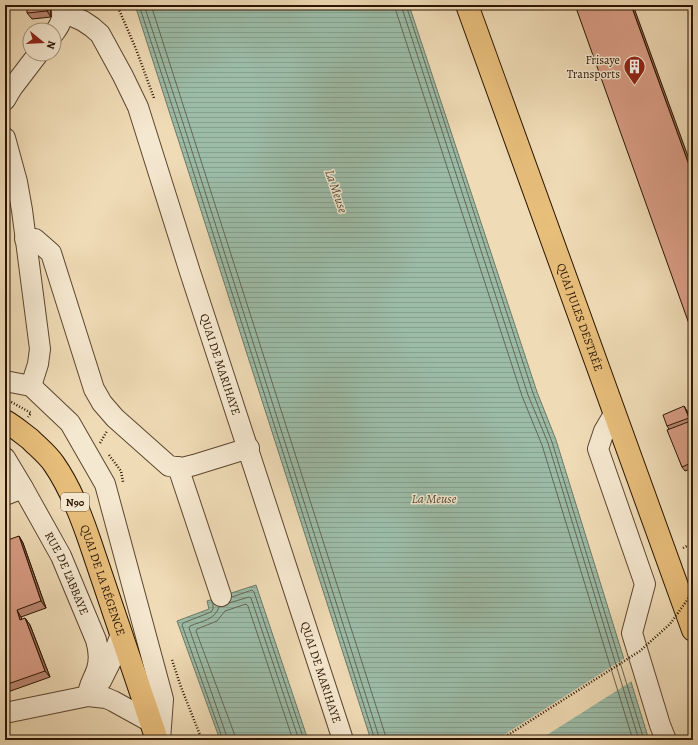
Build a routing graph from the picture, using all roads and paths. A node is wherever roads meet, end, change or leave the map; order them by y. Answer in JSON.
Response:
{"nodes":[{"id":1,"x":117,"y":5,"type":"edge"},
{"id":2,"x":467,"y":5,"type":"edge"},
{"id":3,"x":62,"y":9,"type":"edge"},
{"id":4,"x":61,"y":22,"type":"edge"},
{"id":5,"x":32,"y":62,"type":"edge"},
{"id":6,"x":5,"y":100,"type":"edge"},
{"id":7,"x":142,"y":118,"type":"junction"},
{"id":8,"x":5,"y":138,"type":"edge"},
{"id":9,"x":25,"y":239,"type":"junction"},
{"id":10,"x":5,"y":381,"type":"edge"},
{"id":11,"x":31,"y":386,"type":"junction"},
{"id":12,"x":614,"y":414,"type":"junction"},
{"id":13,"x":5,"y":421,"type":"edge"},
{"id":14,"x":249,"y":448,"type":"junction"},
{"id":15,"x":5,"y":458,"type":"edge"},
{"id":16,"x":178,"y":467,"type":"junction"},
{"id":17,"x":23,"y":488,"type":"junction"},
{"id":18,"x":5,"y":495,"type":"edge"},
{"id":19,"x":693,"y":592,"type":"edge"},
{"id":20,"x":221,"y":596,"type":"dead end"},
{"id":21,"x":693,"y":630,"type":"edge"},
{"id":22,"x":121,"y":634,"type":"junction"},
{"id":23,"x":88,"y":696,"type":"junction"},
{"id":24,"x":5,"y":713,"type":"edge"},
{"id":25,"x":156,"y":734,"type":"edge"},
{"id":26,"x":343,"y":740,"type":"edge"},
{"id":27,"x":500,"y":740,"type":"edge"},
{"id":28,"x":666,"y":740,"type":"edge"}],
"edges":[{"from":1,"to":7,"type":"path"},
{"from":2,"to":12,"type":"main road","name":"QUAI JULES DESTRÉE"},
{"from":3,"to":4,"type":"street","name":"QUAI DE MARIHAYE"},
{"from":3,"to":7,"type":"street","name":"QUAI DE MARIHAYE"},
{"from":5,"to":6,"type":"street"},
{"from":7,"to":14,"type":"street","name":"QUAI DE MARIHAYE"},
{"from":8,"to":9,"type":"street"},
{"from":9,"to":11,"type":"street"},
{"from":9,"to":16,"type":"street"},
{"from":10,"to":11,"type":"street"},
{"from":11,"to":25,"type":"street"},
{"from":12,"to":21,"type":"main road","name":"QUAI JULES DESTRÉE"},
{"from":12,"to":28,"type":"street"},
{"from":13,"to":22,"type":"main road","name":"QUAI DE LA RÉGENCE","number":"N90"},
{"from":14,"to":16,"type":"street"},
{"from":14,"to":26,"type":"street","name":"QUAI DE MARIHAYE"},
{"from":15,"to":17,"type":"street","name":"RUE DE L'ABBAYE"},
{"from":16,"to":20,"type":"street"},
{"from":17,"to":18,"type":"street"},
{"from":17,"to":23,"type":"street","name":"RUE DE L'ABBAYE"},
{"from":19,"to":27,"type":"path","bridge":true},
{"from":22,"to":23,"type":"street"},
{"from":22,"to":25,"type":"main road","name":"QUAI DE LA RÉGENCE","number":"N90"},
{"from":23,"to":24,"type":"street"},
{"from":23,"to":25,"type":"street"}]}
